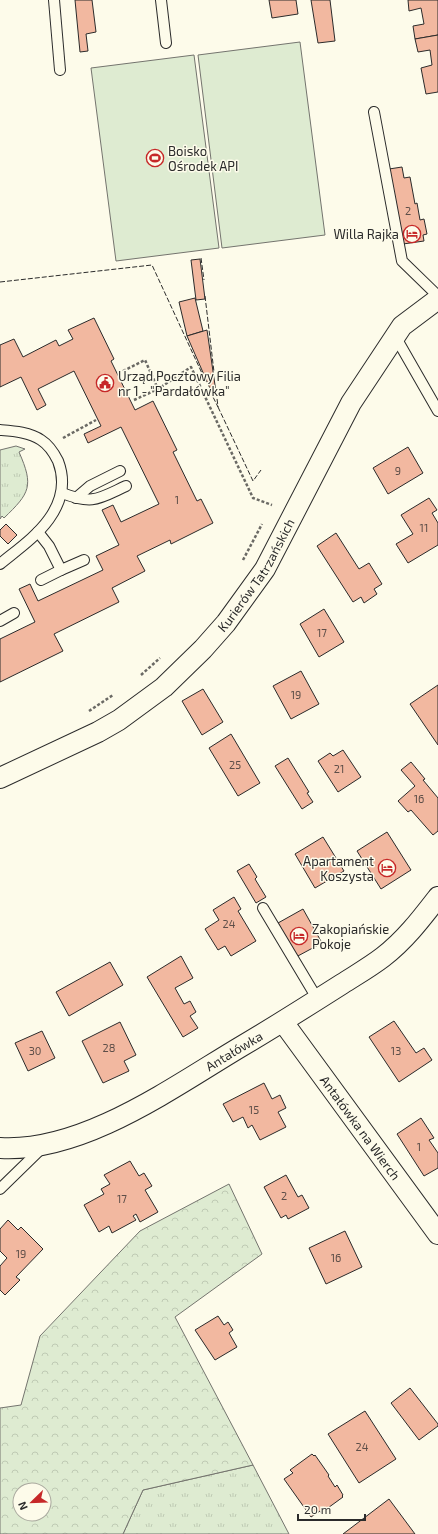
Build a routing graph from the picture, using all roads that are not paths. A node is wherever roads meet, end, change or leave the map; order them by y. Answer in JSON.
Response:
{"nodes":[{"id":1,"x":54,"y":0,"type":"edge"},
{"id":2,"x":161,"y":0,"type":"edge"},
{"id":3,"x":166,"y":43,"type":"dead end"},
{"id":4,"x":60,"y":70,"type":"dead end"},
{"id":5,"x":374,"y":112,"type":"dead end"},
{"id":6,"x":438,"y":296,"type":"edge"},
{"id":7,"x":438,"y":299,"type":"edge"},
{"id":8,"x":395,"y":336,"type":"junction"},
{"id":9,"x":438,"y":411,"type":"edge"},
{"id":10,"x":0,"y":430,"type":"edge"},
{"id":11,"x":120,"y":471,"type":"dead end"},
{"id":12,"x":126,"y":486,"type":"dead end"},
{"id":13,"x":62,"y":493,"type":"junction"},
{"id":14,"x":76,"y":498,"type":"junction"},
{"id":15,"x":38,"y":532,"type":"junction"},
{"id":16,"x":84,"y":560,"type":"dead end"},
{"id":17,"x":0,"y":564,"type":"edge"},
{"id":18,"x":61,"y":570,"type":"junction"},
{"id":19,"x":41,"y":580,"type":"dead end"},
{"id":20,"x":14,"y":613,"type":"dead end"},
{"id":21,"x":0,"y":621,"type":"edge"},
{"id":22,"x":0,"y":778,"type":"edge"},
{"id":23,"x":438,"y":897,"type":"edge"},
{"id":24,"x":263,"y":908,"type":"dead end"},
{"id":25,"x":318,"y":1000,"type":"junction"},
{"id":26,"x":283,"y":1022,"type":"junction"},
{"id":27,"x":45,"y":1145,"type":"junction"},
{"id":28,"x":0,"y":1148,"type":"edge"},
{"id":29,"x":0,"y":1189,"type":"edge"},
{"id":30,"x":438,"y":1234,"type":"edge"}],
"edges":[{"from":1,"to":4,"type":"lane"},
{"from":2,"to":3,"type":"lane"},
{"from":5,"to":6,"type":"lane"},
{"from":7,"to":8,"type":"street","name":"Kurierów Tatrzańskich"},
{"from":8,"to":9,"type":"lane"},
{"from":8,"to":22,"type":"street","name":"Kurierów Tatrzańskich"},
{"from":10,"to":13,"type":"lane"},
{"from":11,"to":14,"type":"lane"},
{"from":12,"to":14,"type":"lane"},
{"from":13,"to":14,"type":"lane"},
{"from":13,"to":15,"type":"lane"},
{"from":15,"to":17,"type":"lane"},
{"from":15,"to":18,"type":"lane"},
{"from":16,"to":18,"type":"lane"},
{"from":18,"to":19,"type":"lane"},
{"from":20,"to":21,"type":"lane"},
{"from":23,"to":25,"type":"street","name":"Antałówka"},
{"from":24,"to":25,"type":"lane"},
{"from":25,"to":26,"type":"street","name":"Antałówka"},
{"from":26,"to":27,"type":"street","name":"Antałówka"},
{"from":26,"to":30,"type":"street","name":"Antałówka na Wierch"},
{"from":27,"to":28,"type":"street","name":"Antałówka"},
{"from":27,"to":29,"type":"lane"}]}
